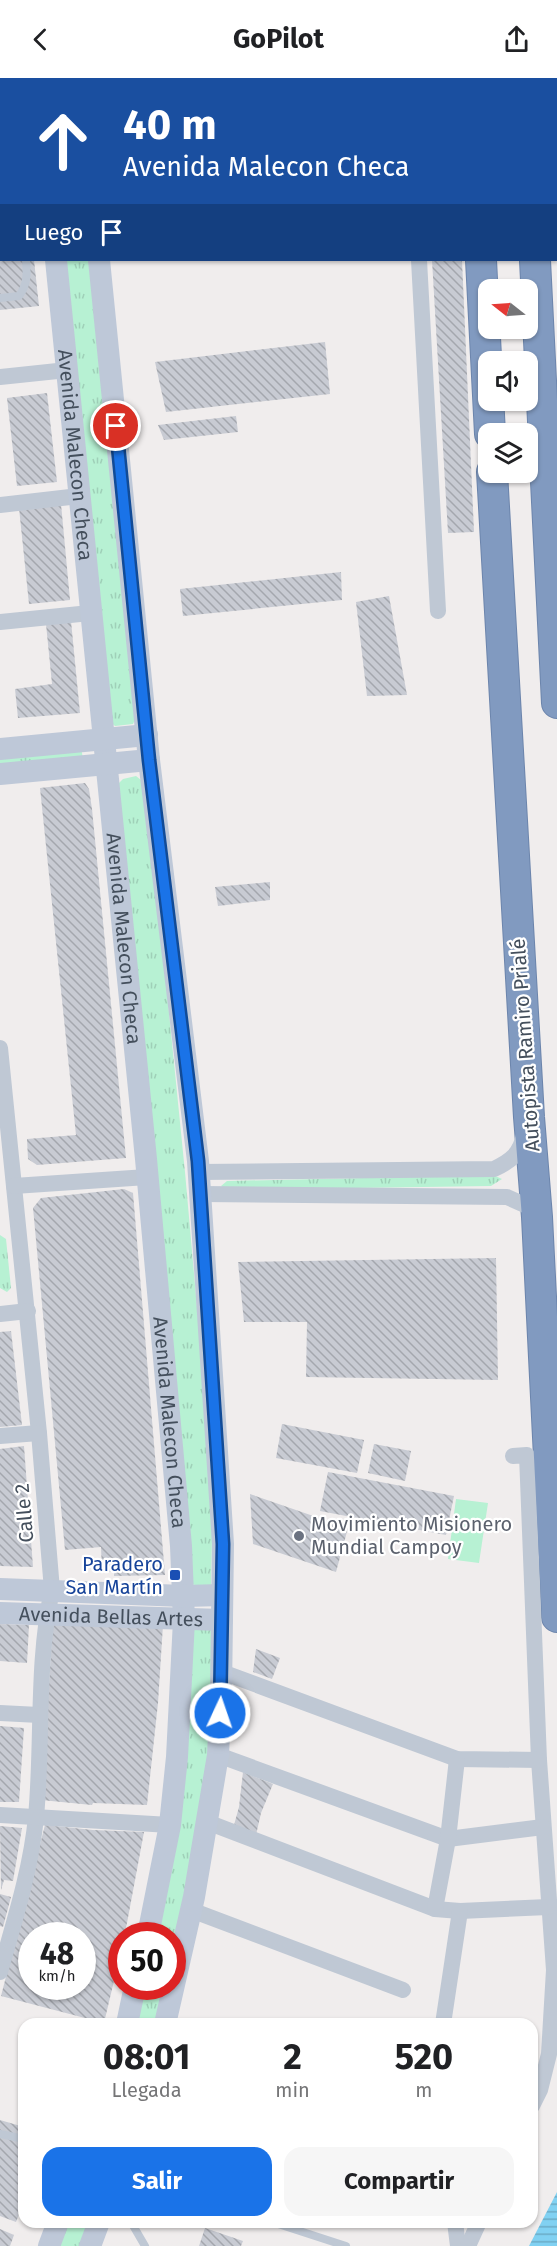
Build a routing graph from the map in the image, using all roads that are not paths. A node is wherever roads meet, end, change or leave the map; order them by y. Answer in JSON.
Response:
{"nodes":[{"id":1,"x":26,"y":261,"type":"edge"},
{"id":2,"x":56,"y":261,"type":"edge"},
{"id":3,"x":99,"y":261,"type":"edge"},
{"id":4,"x":419,"y":261,"type":"edge"},
{"id":5,"x":481,"y":261,"type":"edge"},
{"id":6,"x":535,"y":261,"type":"edge"},
{"id":7,"x":0,"y":298,"type":"edge"},
{"id":8,"x":66,"y":370,"type":"junction"},
{"id":9,"x":0,"y":377,"type":"edge"},
{"id":10,"x":489,"y":423,"type":"edge"},
{"id":11,"x":493,"y":483,"type":"edge"},
{"id":12,"x":79,"y":496,"type":"junction"},
{"id":13,"x":0,"y":505,"type":"edge"},
{"id":14,"x":438,"y":610,"type":"dead end"},
{"id":15,"x":90,"y":614,"type":"junction"},
{"id":16,"x":0,"y":622,"type":"edge"},
{"id":17,"x":557,"y":704,"type":"edge"},
{"id":18,"x":147,"y":735,"type":"junction"},
{"id":19,"x":104,"y":740,"type":"junction"},
{"id":20,"x":0,"y":749,"type":"edge"},
{"id":21,"x":149,"y":760,"type":"junction"},
{"id":22,"x":106,"y":764,"type":"junction"},
{"id":23,"x":0,"y":774,"type":"edge"},
{"id":24,"x":0,"y":1048,"type":"edge"},
{"id":25,"x":529,"y":1117,"type":"junction"},
{"id":26,"x":5,"y":1144,"type":"edge"},
{"id":27,"x":147,"y":1177,"type":"junction"},
{"id":28,"x":200,"y":1183,"type":"junction"},
{"id":29,"x":14,"y":1186,"type":"junction"},
{"id":30,"x":537,"y":1217,"type":"junction"},
{"id":31,"x":27,"y":1311,"type":"junction"},
{"id":32,"x":0,"y":1314,"type":"edge"},
{"id":33,"x":39,"y":1433,"type":"junction"},
{"id":34,"x":0,"y":1436,"type":"edge"},
{"id":35,"x":513,"y":1456,"type":"dead end"},
{"id":36,"x":0,"y":1589,"type":"edge"},
{"id":37,"x":51,"y":1590,"type":"junction"},
{"id":38,"x":222,"y":1595,"type":"junction"},
{"id":39,"x":184,"y":1596,"type":"junction"},
{"id":40,"x":0,"y":1613,"type":"edge"},
{"id":41,"x":46,"y":1614,"type":"junction"},
{"id":42,"x":557,"y":1617,"type":"edge"},
{"id":43,"x":184,"y":1620,"type":"junction"},
{"id":44,"x":222,"y":1620,"type":"junction"},
{"id":45,"x":222,"y":1672,"type":"junction"},
{"id":46,"x":0,"y":1713,"type":"edge"},
{"id":47,"x":39,"y":1715,"type":"junction"},
{"id":48,"x":218,"y":1755,"type":"junction"},
{"id":49,"x":457,"y":1759,"type":"junction"},
{"id":50,"x":539,"y":1760,"type":"junction"},
{"id":51,"x":0,"y":1815,"type":"edge"},
{"id":52,"x":36,"y":1817,"type":"junction"},
{"id":53,"x":207,"y":1822,"type":"junction"},
{"id":54,"x":170,"y":1825,"type":"junction"},
{"id":55,"x":543,"y":1827,"type":"junction"},
{"id":56,"x":448,"y":1839,"type":"junction"},
{"id":57,"x":548,"y":1907,"type":"junction"},
{"id":58,"x":435,"y":1909,"type":"junction"},
{"id":59,"x":191,"y":1910,"type":"junction"},
{"id":60,"x":460,"y":1911,"type":"junction"},
{"id":61,"x":151,"y":1922,"type":"edge"},
{"id":62,"x":4,"y":1943,"type":"edge"},
{"id":63,"x":0,"y":1972,"type":"edge"},
{"id":64,"x":403,"y":1990,"type":"dead end"},
{"id":65,"x":132,"y":2000,"type":"edge"},
{"id":66,"x":128,"y":2018,"type":"edge"},
{"id":67,"x":166,"y":2018,"type":"edge"},
{"id":68,"x":444,"y":2018,"type":"edge"},
{"id":69,"x":538,"y":2094,"type":"edge"},
{"id":70,"x":0,"y":2134,"type":"edge"},
{"id":71,"x":18,"y":2138,"type":"edge"},
{"id":72,"x":56,"y":2228,"type":"edge"},
{"id":73,"x":97,"y":2228,"type":"edge"},
{"id":74,"x":135,"y":2228,"type":"edge"},
{"id":75,"x":139,"y":2228,"type":"edge"},
{"id":76,"x":290,"y":2228,"type":"edge"},
{"id":77,"x":456,"y":2228,"type":"edge"},
{"id":78,"x":477,"y":2228,"type":"edge"},
{"id":79,"x":137,"y":2232,"type":"junction"},
{"id":80,"x":143,"y":2245,"type":"edge"},
{"id":81,"x":49,"y":2246,"type":"edge"},
{"id":82,"x":90,"y":2246,"type":"edge"},
{"id":83,"x":346,"y":2246,"type":"edge"},
{"id":84,"x":458,"y":2246,"type":"edge"},
{"id":85,"x":468,"y":2246,"type":"edge"}],
"edges":[{"from":1,"to":7,"type":"lane"},
{"from":2,"to":8,"type":"main road","name":"Avenida Malecon Checa"},
{"from":3,"to":18,"type":"main road"},
{"from":4,"to":14,"type":"street"},
{"from":5,"to":10,"type":"highway"},
{"from":6,"to":17,"type":"highway"},
{"from":8,"to":9,"type":"street"},
{"from":8,"to":12,"type":"main road","name":"Avenida Malecon Checa"},
{"from":11,"to":25,"type":"highway","name":"Autopista Ramiro Prialé"},
{"from":12,"to":13,"type":"street"},
{"from":12,"to":15,"type":"main road","name":"Avenida Malecon Checa"},
{"from":15,"to":16,"type":"street"},
{"from":15,"to":19,"type":"main road","name":"Avenida Malecon Checa"},
{"from":18,"to":19,"type":"main road"},
{"from":18,"to":21,"type":"main road"},
{"from":19,"to":20,"type":"main road"},
{"from":19,"to":22,"type":"main road","name":"Avenida Malecon Checa"},
{"from":21,"to":22,"type":"main road"},
{"from":21,"to":28,"type":"main road"},
{"from":22,"to":23,"type":"main road"},
{"from":22,"to":27,"type":"main road","name":"Avenida Malecon Checa"},
{"from":24,"to":26,"type":"street","name":"Calle 2"},
{"from":25,"to":28,"type":"street"},
{"from":25,"to":30,"type":"highway","name":"Autopista Ramiro Prialé"},
{"from":26,"to":29,"type":"street","name":"Calle 2"},
{"from":27,"to":29,"type":"street"},
{"from":27,"to":39,"type":"main road","name":"Avenida Malecon Checa"},
{"from":28,"to":30,"type":"street"},
{"from":28,"to":38,"type":"main road"},
{"from":29,"to":31,"type":"street","name":"Calle 2"},
{"from":30,"to":42,"type":"highway","name":"Autopista Ramiro Prialé"},
{"from":31,"to":32,"type":"street"},
{"from":31,"to":33,"type":"street","name":"Calle 2"},
{"from":33,"to":34,"type":"street"},
{"from":33,"to":37,"type":"street","name":"Calle 2"},
{"from":35,"to":50,"type":"street"},
{"from":36,"to":37,"type":"main road","name":"Avenida Bellas Artes"},
{"from":37,"to":39,"type":"main road","name":"Avenida Bellas Artes"},
{"from":37,"to":41,"type":"street","name":"Calle 2"},
{"from":38,"to":39,"type":"main road","name":"Avenida Bellas Artes"},
{"from":38,"to":44,"type":"main road"},
{"from":39,"to":43,"type":"main road","name":"Avenida Malecon Checa"},
{"from":40,"to":41,"type":"main road","name":"Avenida Bellas Artes"},
{"from":41,"to":43,"type":"main road","name":"Avenida Bellas Artes"},
{"from":41,"to":47,"type":"street","name":"Calle 2"},
{"from":43,"to":44,"type":"main road","name":"Avenida Bellas Artes"},
{"from":43,"to":54,"type":"main road","name":"Avenida Malecon Checa"},
{"from":44,"to":45,"type":"main road"},
{"from":45,"to":48,"type":"main road"},
{"from":45,"to":49,"type":"street"},
{"from":46,"to":47,"type":"street"},
{"from":47,"to":52,"type":"street","name":"Calle 2"},
{"from":48,"to":53,"type":"main road"},
{"from":48,"to":56,"type":"street"},
{"from":49,"to":50,"type":"street"},
{"from":49,"to":56,"type":"street"},
{"from":50,"to":55,"type":"street"},
{"from":51,"to":52,"type":"street"},
{"from":52,"to":54,"type":"street"},
{"from":52,"to":62,"type":"street","name":"Calle 2"},
{"from":53,"to":58,"type":"street"},
{"from":53,"to":59,"type":"main road"},
{"from":54,"to":61,"type":"main road","name":"Avenida Malecon Checa"},
{"from":55,"to":56,"type":"street"},
{"from":55,"to":57,"type":"street"},
{"from":56,"to":58,"type":"street"},
{"from":57,"to":60,"type":"street"},
{"from":57,"to":69,"type":"street"},
{"from":58,"to":60,"type":"street"},
{"from":59,"to":64,"type":"street"},
{"from":59,"to":67,"type":"main road"},
{"from":60,"to":68,"type":"street"},
{"from":62,"to":63,"type":"street","name":"Calle 2"},
{"from":65,"to":66,"type":"main road"},
{"from":70,"to":71,"type":"lane"},
{"from":72,"to":81,"type":"main road"},
{"from":73,"to":82,"type":"main road"},
{"from":74,"to":79,"type":"lane"},
{"from":75,"to":79,"type":"lane"},
{"from":76,"to":83,"type":"lane"},
{"from":77,"to":84,"type":"street"},
{"from":78,"to":85,"type":"street"},
{"from":79,"to":80,"type":"lane"}]}
